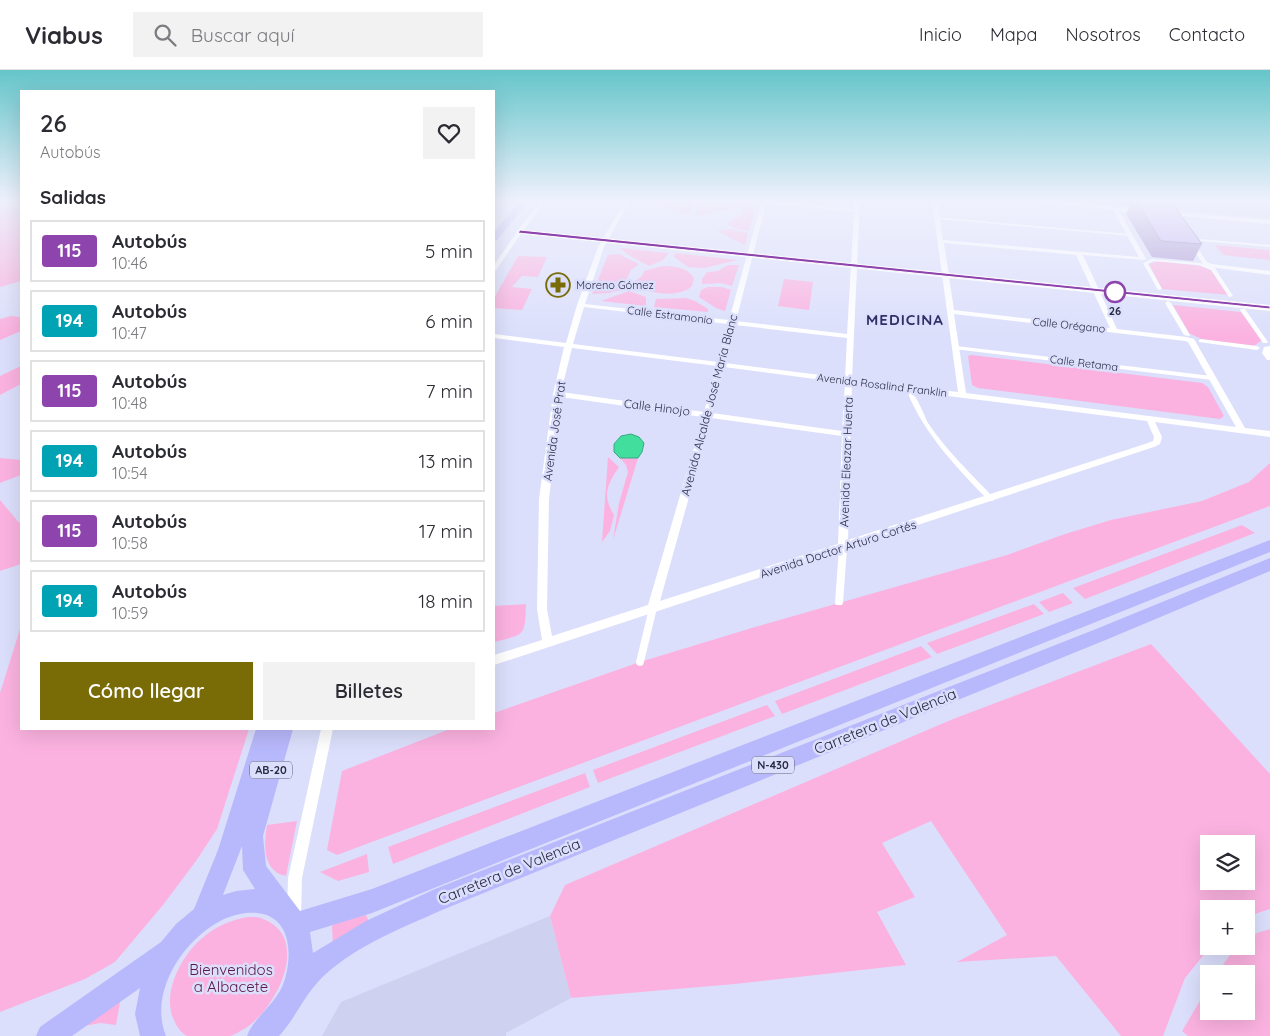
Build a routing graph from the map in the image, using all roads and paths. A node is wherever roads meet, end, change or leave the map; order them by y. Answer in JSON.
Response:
{"nodes":[{"id":1,"x":510,"y":246,"type":"edge"},
{"id":2,"x":603,"y":246,"type":"edge"},
{"id":3,"x":668,"y":246,"type":"edge"},
{"id":4,"x":752,"y":246,"type":"edge"},
{"id":5,"x":855,"y":246,"type":"edge"},
{"id":6,"x":941,"y":246,"type":"edge"},
{"id":7,"x":987,"y":246,"type":"edge"},
{"id":8,"x":1137,"y":246,"type":"edge"},
{"id":9,"x":1193,"y":246,"type":"edge"},
{"id":10,"x":750,"y":254,"type":"junction"},
{"id":11,"x":1079,"y":254,"type":"junction"},
{"id":12,"x":1146,"y":260,"type":"junction"},
{"id":13,"x":854,"y":266,"type":"junction"},
{"id":14,"x":1210,"y":267,"type":"junction"},
{"id":15,"x":495,"y":268,"type":"edge"},
{"id":16,"x":1270,"y":273,"type":"edge"},
{"id":17,"x":946,"y":275,"type":"junction"},
{"id":18,"x":1160,"y":289,"type":"dead end"},
{"id":19,"x":1096,"y":290,"type":"junction"},
{"id":20,"x":1231,"y":296,"type":"dead end"},
{"id":21,"x":1168,"y":303,"type":"dead end"},
{"id":22,"x":580,"y":305,"type":"junction"},
{"id":23,"x":1270,"y":308,"type":"edge"},
{"id":24,"x":1243,"y":310,"type":"dead end"},
{"id":25,"x":951,"y":312,"type":"junction"},
{"id":26,"x":732,"y":322,"type":"junction"},
{"id":27,"x":1114,"y":330,"type":"junction"},
{"id":28,"x":495,"y":336,"type":"edge"},
{"id":29,"x":850,"y":336,"type":"junction"},
{"id":30,"x":1187,"y":337,"type":"junction"},
{"id":31,"x":1201,"y":341,"type":"dead end"},
{"id":32,"x":569,"y":345,"type":"junction"},
{"id":33,"x":1268,"y":345,"type":"edge"},
{"id":34,"x":956,"y":348,"type":"junction"},
{"id":35,"x":1258,"y":348,"type":"dead end"},
{"id":36,"x":1270,"y":358,"type":"edge"},
{"id":37,"x":720,"y":364,"type":"junction"},
{"id":38,"x":1212,"y":378,"type":"junction"},
{"id":39,"x":849,"y":380,"type":"junction"},
{"id":40,"x":557,"y":394,"type":"junction"},
{"id":41,"x":911,"y":394,"type":"dead end"},
{"id":42,"x":962,"y":395,"type":"junction"},
{"id":43,"x":708,"y":414,"type":"junction"},
{"id":44,"x":1150,"y":419,"type":"junction"},
{"id":45,"x":1242,"y":430,"type":"junction"},
{"id":46,"x":846,"y":434,"type":"junction"},
{"id":47,"x":1270,"y":434,"type":"edge"},
{"id":48,"x":990,"y":499,"type":"junction"},
{"id":49,"x":1270,"y":546,"type":"edge"},
{"id":50,"x":843,"y":548,"type":"junction"},
{"id":51,"x":1270,"y":564,"type":"edge"},
{"id":52,"x":839,"y":603,"type":"dead end"},
{"id":53,"x":653,"y":608,"type":"junction"},
{"id":54,"x":548,"y":643,"type":"junction"},
{"id":55,"x":495,"y":660,"type":"edge"},
{"id":56,"x":640,"y":662,"type":"dead end"},
{"id":57,"x":266,"y":730,"type":"edge"},
{"id":58,"x":283,"y":730,"type":"edge"},
{"id":59,"x":327,"y":730,"type":"edge"},
{"id":60,"x":203,"y":917,"type":"junction"},
{"id":61,"x":293,"y":919,"type":"junction"},
{"id":62,"x":171,"y":949,"type":"junction"},
{"id":63,"x":292,"y":993,"type":"junction"},
{"id":64,"x":49,"y":1036,"type":"edge"},
{"id":65,"x":153,"y":1036,"type":"edge"},
{"id":66,"x":260,"y":1036,"type":"edge"}],
"edges":[{"from":1,"to":15,"type":"street"},
{"from":2,"to":22,"type":"street","name":"Avenida José Prat"},
{"from":3,"to":10,"type":"street"},
{"from":4,"to":10,"type":"street","name":"Avenida Alcalde José María Blanc"},
{"from":5,"to":13,"type":"street","name":"Avenida Eleazar Huerta"},
{"from":6,"to":17,"type":"street"},
{"from":7,"to":11,"type":"street"},
{"from":8,"to":12,"type":"street"},
{"from":9,"to":14,"type":"street"},
{"from":10,"to":13,"type":"street"},
{"from":10,"to":26,"type":"street","name":"Avenida Alcalde José María Blanc"},
{"from":11,"to":12,"type":"street"},
{"from":11,"to":19,"type":"street"},
{"from":12,"to":14,"type":"street"},
{"from":12,"to":18,"type":"street"},
{"from":13,"to":17,"type":"street"},
{"from":13,"to":29,"type":"street","name":"Avenida Eleazar Huerta"},
{"from":14,"to":16,"type":"street"},
{"from":14,"to":20,"type":"street"},
{"from":17,"to":19,"type":"street"},
{"from":17,"to":25,"type":"street"},
{"from":19,"to":23,"type":"street"},
{"from":19,"to":27,"type":"street"},
{"from":21,"to":30,"type":"street"},
{"from":22,"to":26,"type":"street","name":"Calle Estramonio"},
{"from":22,"to":32,"type":"street","name":"Avenida José Prat"},
{"from":24,"to":33,"type":"street"},
{"from":25,"to":27,"type":"street","name":"Calle Orégano"},
{"from":25,"to":34,"type":"street"},
{"from":26,"to":29,"type":"street","name":"Calle Estramonio"},
{"from":26,"to":37,"type":"street","name":"Avenida Alcalde José María Blanc"},
{"from":27,"to":30,"type":"street","name":"Calle Orégano"},
{"from":28,"to":32,"type":"street","name":"Avenida Rosalind Franklin"},
{"from":29,"to":39,"type":"street","name":"Avenida Eleazar Huerta"},
{"from":30,"to":38,"type":"street"},
{"from":31,"to":35,"type":"street"},
{"from":32,"to":37,"type":"street","name":"Avenida Rosalind Franklin"},
{"from":32,"to":40,"type":"street","name":"Avenida José Prat"},
{"from":33,"to":36,"type":"street"},
{"from":34,"to":38,"type":"street","name":"Calle Retama"},
{"from":34,"to":42,"type":"street"},
{"from":37,"to":39,"type":"street","name":"Avenida Rosalind Franklin"},
{"from":37,"to":43,"type":"street","name":"Avenida Alcalde José María Blanc"},
{"from":38,"to":45,"type":"street"},
{"from":39,"to":42,"type":"street","name":"Avenida Rosalind Franklin"},
{"from":39,"to":46,"type":"street","name":"Avenida Eleazar Huerta"},
{"from":40,"to":43,"type":"street","name":"Calle Hinojo"},
{"from":40,"to":54,"type":"street","name":"Avenida José Prat"},
{"from":41,"to":48,"type":"street"},
{"from":42,"to":44,"type":"street","name":"Avenida Rosalind Franklin"},
{"from":43,"to":46,"type":"street","name":"Calle Hinojo"},
{"from":43,"to":53,"type":"street","name":"Avenida Alcalde José María Blanc"},
{"from":44,"to":45,"type":"street","name":"Avenida Rosalind Franklin"},
{"from":44,"to":48,"type":"street","name":"Avenida Doctor Arturo Cortés"},
{"from":45,"to":47,"type":"street","name":"Avenida Rosalind Franklin"},
{"from":46,"to":50,"type":"street","name":"Avenida Eleazar Huerta"},
{"from":48,"to":50,"type":"street","name":"Avenida Doctor Arturo Cortés"},
{"from":49,"to":61,"type":"main road","name":"Carretera de Valencia","number":"N-430"},
{"from":50,"to":52,"type":"street","name":"Avenida Eleazar Huerta"},
{"from":50,"to":53,"type":"street","name":"Avenida Doctor Arturo Cortés"},
{"from":51,"to":63,"type":"main road","name":"Carretera de Valencia","number":"N-430"},
{"from":53,"to":54,"type":"street","name":"Avenida Doctor Arturo Cortés"},
{"from":53,"to":56,"type":"street"},
{"from":54,"to":55,"type":"street","name":"Avenida Doctor Arturo Cortés"},
{"from":57,"to":60,"type":"main road"},
{"from":58,"to":61,"type":"main road","number":"AB-20"},
{"from":59,"to":61,"type":"street"},
{"from":60,"to":61,"type":"main road"},
{"from":60,"to":62,"type":"main road"},
{"from":61,"to":63,"type":"main road"},
{"from":62,"to":64,"type":"main road"},
{"from":62,"to":65,"type":"main road"},
{"from":63,"to":66,"type":"main road"}]}
